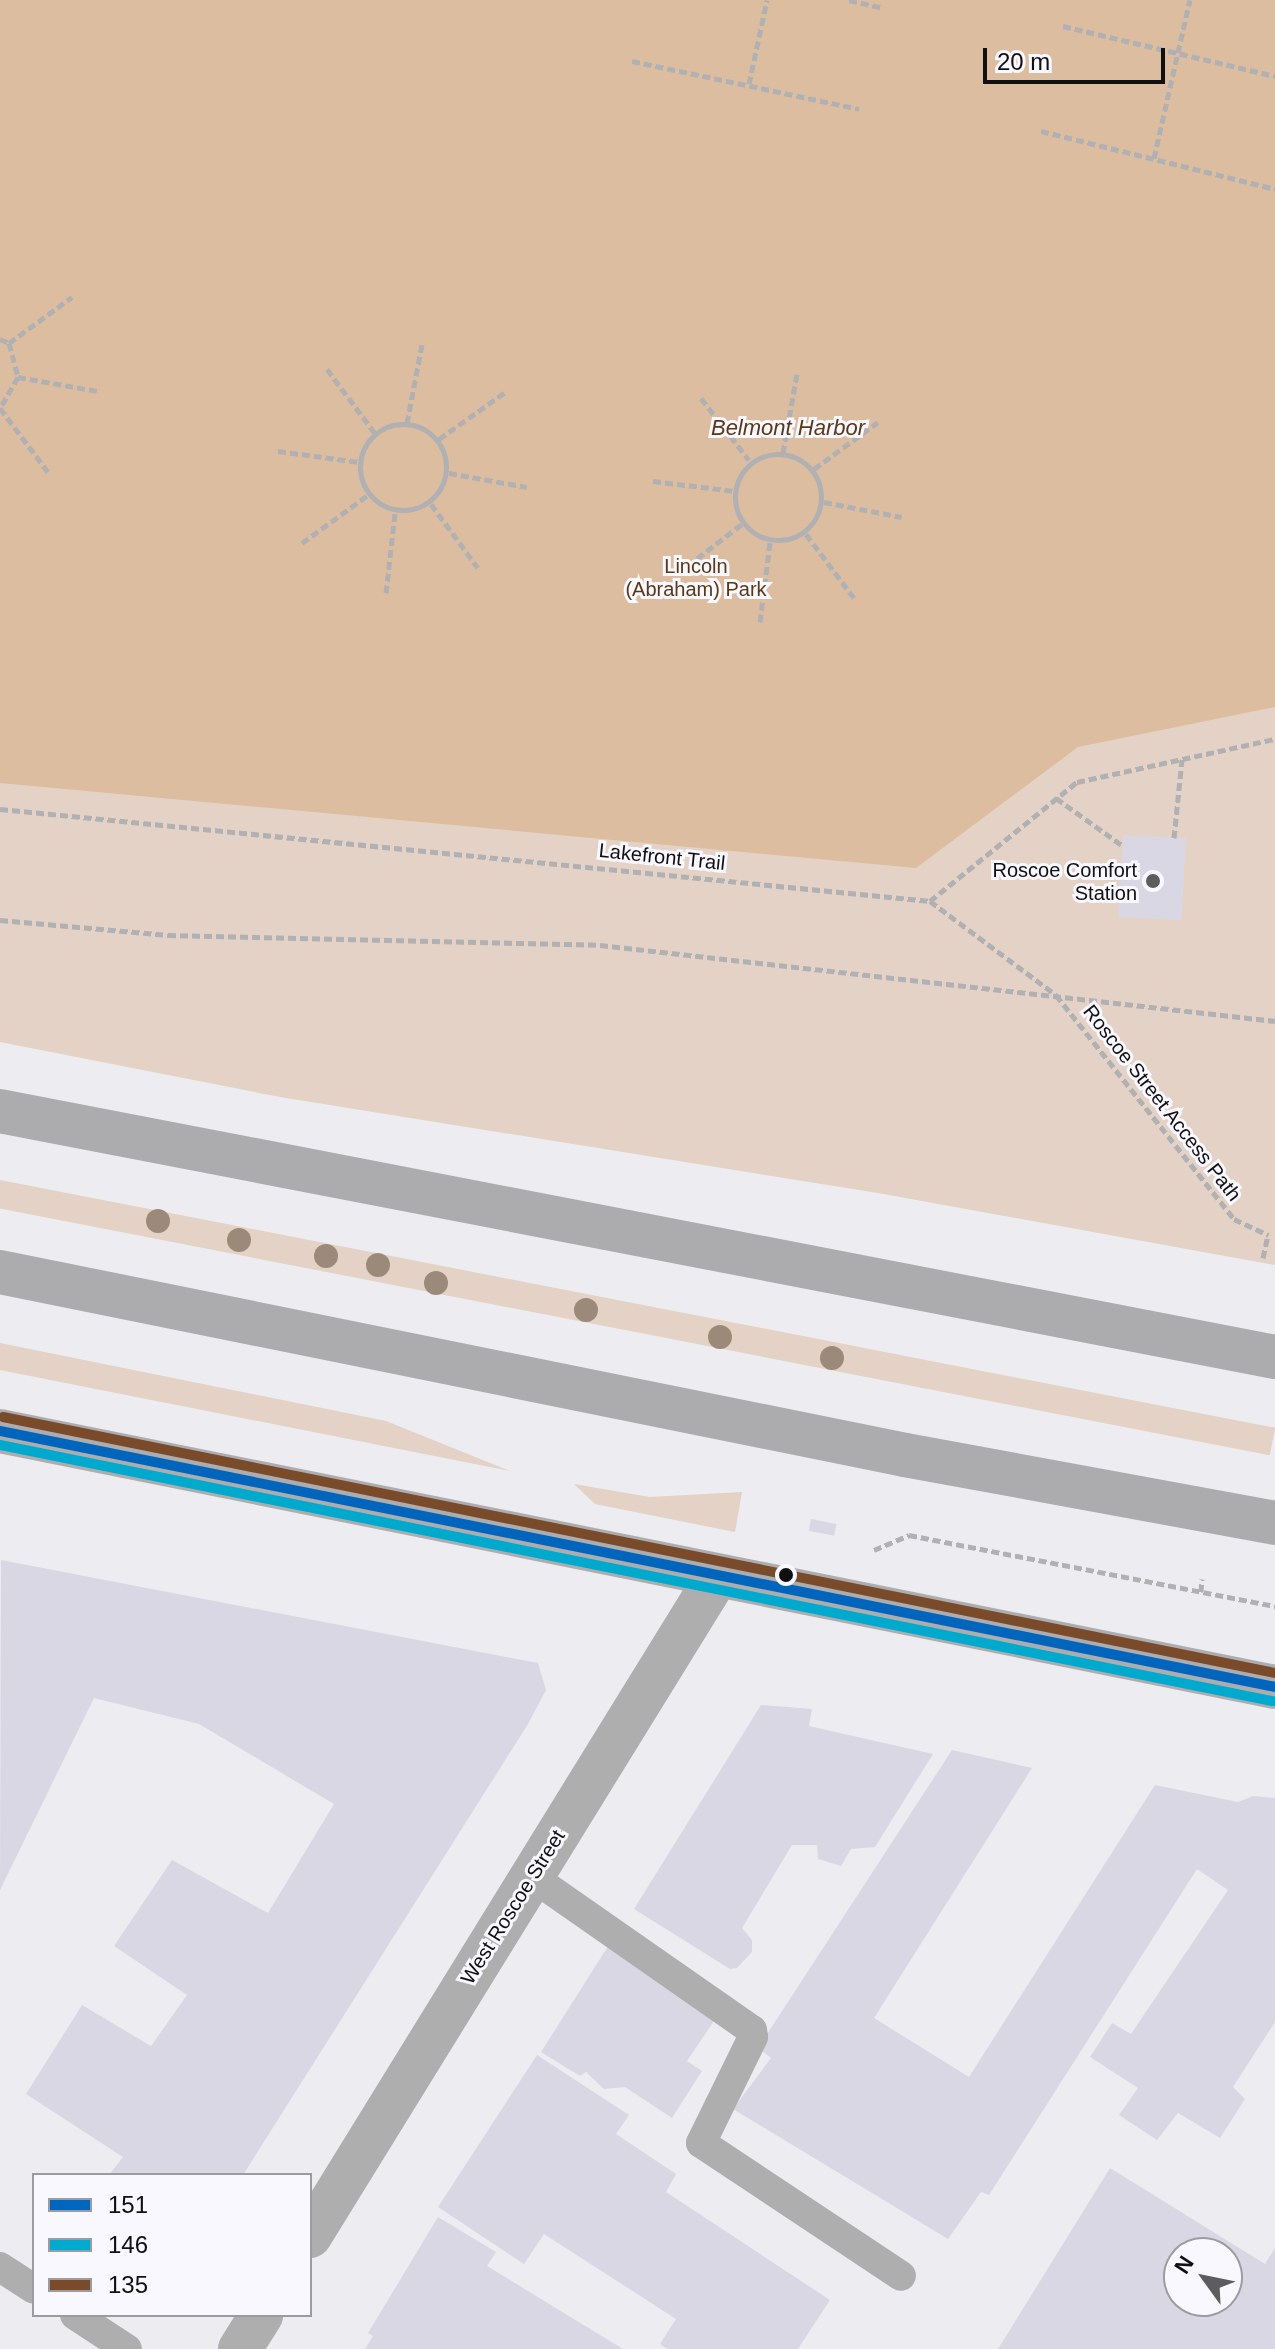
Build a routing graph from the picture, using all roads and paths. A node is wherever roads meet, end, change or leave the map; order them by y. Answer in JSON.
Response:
{"nodes":[{"id":1,"x":767,"y":0,"type":"edge"},
{"id":2,"x":849,"y":0,"type":"edge"},
{"id":3,"x":1190,"y":0,"type":"edge"},
{"id":4,"x":884,"y":8,"type":"dead end"},
{"id":5,"x":1063,"y":26,"type":"dead end"},
{"id":6,"x":1178,"y":53,"type":"junction"},
{"id":7,"x":632,"y":61,"type":"dead end"},
{"id":8,"x":1275,"y":76,"type":"edge"},
{"id":9,"x":749,"y":84,"type":"junction"},
{"id":10,"x":859,"y":109,"type":"dead end"},
{"id":11,"x":1041,"y":131,"type":"dead end"},
{"id":12,"x":1154,"y":158,"type":"junction"},
{"id":13,"x":1275,"y":189,"type":"edge"},
{"id":14,"x":72,"y":297,"type":"dead end"},
{"id":15,"x":0,"y":339,"type":"edge"},
{"id":16,"x":9,"y":343,"type":"junction"},
{"id":17,"x":422,"y":344,"type":"dead end"},
{"id":18,"x":327,"y":369,"type":"dead end"},
{"id":19,"x":797,"y":374,"type":"dead end"},
{"id":20,"x":18,"y":377,"type":"junction"},
{"id":21,"x":97,"y":391,"type":"dead end"},
{"id":22,"x":504,"y":393,"type":"dead end"},
{"id":23,"x":701,"y":398,"type":"dead end"},
{"id":24,"x":0,"y":408,"type":"edge"},
{"id":25,"x":878,"y":422,"type":"dead end"},
{"id":26,"x":407,"y":423,"type":"junction"},
{"id":27,"x":374,"y":432,"type":"junction"},
{"id":28,"x":439,"y":439,"type":"junction"},
{"id":29,"x":278,"y":451,"type":"dead end"},
{"id":30,"x":783,"y":453,"type":"junction"},
{"id":31,"x":749,"y":460,"type":"junction"},
{"id":32,"x":359,"y":462,"type":"junction"},
{"id":33,"x":814,"y":469,"type":"junction"},
{"id":34,"x":48,"y":472,"type":"dead end"},
{"id":35,"x":449,"y":473,"type":"junction"},
{"id":36,"x":653,"y":481,"type":"dead end"},
{"id":37,"x":527,"y":487,"type":"dead end"},
{"id":38,"x":734,"y":491,"type":"junction"},
{"id":39,"x":368,"y":495,"type":"junction"},
{"id":40,"x":824,"y":502,"type":"junction"},
{"id":41,"x":431,"y":504,"type":"junction"},
{"id":42,"x":395,"y":513,"type":"junction"},
{"id":43,"x":902,"y":517,"type":"dead end"},
{"id":44,"x":742,"y":524,"type":"junction"},
{"id":45,"x":806,"y":534,"type":"junction"},
{"id":46,"x":302,"y":543,"type":"dead end"},
{"id":47,"x":770,"y":543,"type":"junction"},
{"id":48,"x":478,"y":568,"type":"dead end"},
{"id":49,"x":678,"y":573,"type":"dead end"},
{"id":50,"x":386,"y":593,"type":"dead end"},
{"id":51,"x":854,"y":598,"type":"dead end"},
{"id":52,"x":760,"y":622,"type":"dead end"},
{"id":53,"x":1275,"y":739,"type":"edge"},
{"id":54,"x":1182,"y":759,"type":"junction"},
{"id":55,"x":1056,"y":798,"type":"junction"},
{"id":56,"x":0,"y":809,"type":"edge"},
{"id":57,"x":1174,"y":838,"type":"dead end"},
{"id":58,"x":1123,"y":846,"type":"dead end"},
{"id":59,"x":930,"y":901,"type":"junction"},
{"id":60,"x":0,"y":920,"type":"edge"},
{"id":61,"x":1056,"y":995,"type":"junction"},
{"id":62,"x":1275,"y":1021,"type":"edge"},
{"id":63,"x":0,"y":1111,"type":"edge"},
{"id":64,"x":1272,"y":1234,"type":"edge"},
{"id":65,"x":1263,"y":1258,"type":"dead end"},
{"id":66,"x":0,"y":1272,"type":"edge"},
{"id":67,"x":1275,"y":1357,"type":"edge"},
{"id":68,"x":0,"y":1431,"type":"edge"},
{"id":69,"x":1275,"y":1523,"type":"edge"},
{"id":70,"x":909,"y":1535,"type":"dead end"},
{"id":71,"x":716,"y":1578,"type":"junction"},
{"id":72,"x":1202,"y":1579,"type":"dead end"},
{"id":73,"x":1201,"y":1592,"type":"junction"},
{"id":74,"x":1275,"y":1606,"type":"edge"},
{"id":75,"x":1275,"y":1687,"type":"edge"},
{"id":76,"x":531,"y":1876,"type":"junction"},
{"id":77,"x":312,"y":2233,"type":"edge"},
{"id":78,"x":0,"y":2267,"type":"edge"},
{"id":79,"x":901,"y":2276,"type":"dead end"},
{"id":80,"x":32,"y":2288,"type":"edge"},
{"id":81,"x":78,"y":2317,"type":"edge"},
{"id":82,"x":260,"y":2317,"type":"edge"},
{"id":83,"x":127,"y":2349,"type":"edge"},
{"id":84,"x":240,"y":2349,"type":"edge"}],
"edges":[{"from":1,"to":9,"type":"path"},
{"from":2,"to":4,"type":"path"},
{"from":3,"to":6,"type":"path"},
{"from":5,"to":6,"type":"path"},
{"from":6,"to":8,"type":"path"},
{"from":6,"to":12,"type":"path"},
{"from":7,"to":9,"type":"path"},
{"from":9,"to":10,"type":"path"},
{"from":11,"to":12,"type":"path"},
{"from":12,"to":13,"type":"path"},
{"from":14,"to":16,"type":"path"},
{"from":15,"to":16,"type":"path"},
{"from":16,"to":20,"type":"path"},
{"from":17,"to":26,"type":"path"},
{"from":18,"to":27,"type":"path"},
{"from":19,"to":30,"type":"path"},
{"from":20,"to":21,"type":"path"},
{"from":20,"to":24,"type":"path"},
{"from":22,"to":28,"type":"path"},
{"from":23,"to":31,"type":"path"},
{"from":24,"to":34,"type":"path"},
{"from":25,"to":33,"type":"path"},
{"from":26,"to":27,"type":"path"},
{"from":26,"to":28,"type":"path"},
{"from":27,"to":32,"type":"path"},
{"from":28,"to":35,"type":"path"},
{"from":29,"to":32,"type":"path"},
{"from":30,"to":31,"type":"path"},
{"from":30,"to":33,"type":"path"},
{"from":31,"to":38,"type":"path"},
{"from":32,"to":39,"type":"path"},
{"from":33,"to":40,"type":"path"},
{"from":35,"to":37,"type":"path"},
{"from":35,"to":41,"type":"path"},
{"from":36,"to":38,"type":"path"},
{"from":38,"to":44,"type":"path"},
{"from":39,"to":42,"type":"path"},
{"from":39,"to":46,"type":"path"},
{"from":40,"to":43,"type":"path"},
{"from":40,"to":45,"type":"path"},
{"from":41,"to":42,"type":"path"},
{"from":41,"to":48,"type":"path"},
{"from":42,"to":50,"type":"path"},
{"from":44,"to":47,"type":"path"},
{"from":44,"to":49,"type":"path"},
{"from":45,"to":47,"type":"path"},
{"from":45,"to":51,"type":"path"},
{"from":47,"to":52,"type":"path"},
{"from":53,"to":54,"type":"path"},
{"from":54,"to":55,"type":"path"},
{"from":54,"to":57,"type":"path"},
{"from":55,"to":58,"type":"path"},
{"from":55,"to":59,"type":"path"},
{"from":56,"to":59,"type":"path","name":"Lakefront Trail"},
{"from":59,"to":61,"type":"path","name":"Roscoe Street Access Path"},
{"from":60,"to":61,"type":"path"},
{"from":61,"to":62,"type":"path"},
{"from":61,"to":64,"type":"path","name":"Roscoe Street Access Path"},
{"from":63,"to":67,"type":"highway"},
{"from":64,"to":65,"type":"path","name":"Roscoe Street Access Path"},
{"from":66,"to":69,"type":"highway"},
{"from":68,"to":71,"type":"main road"},
{"from":70,"to":73,"type":"path"},
{"from":71,"to":75,"type":"main road"},
{"from":71,"to":76,"type":"street","name":"West Roscoe Street"},
{"from":72,"to":73,"type":"path"},
{"from":73,"to":74,"type":"path"},
{"from":76,"to":77,"type":"street","name":"West Roscoe Street"},
{"from":76,"to":79,"type":"lane"},
{"from":78,"to":80,"type":"lane"},
{"from":81,"to":83,"type":"lane"},
{"from":82,"to":84,"type":"street"}]}
